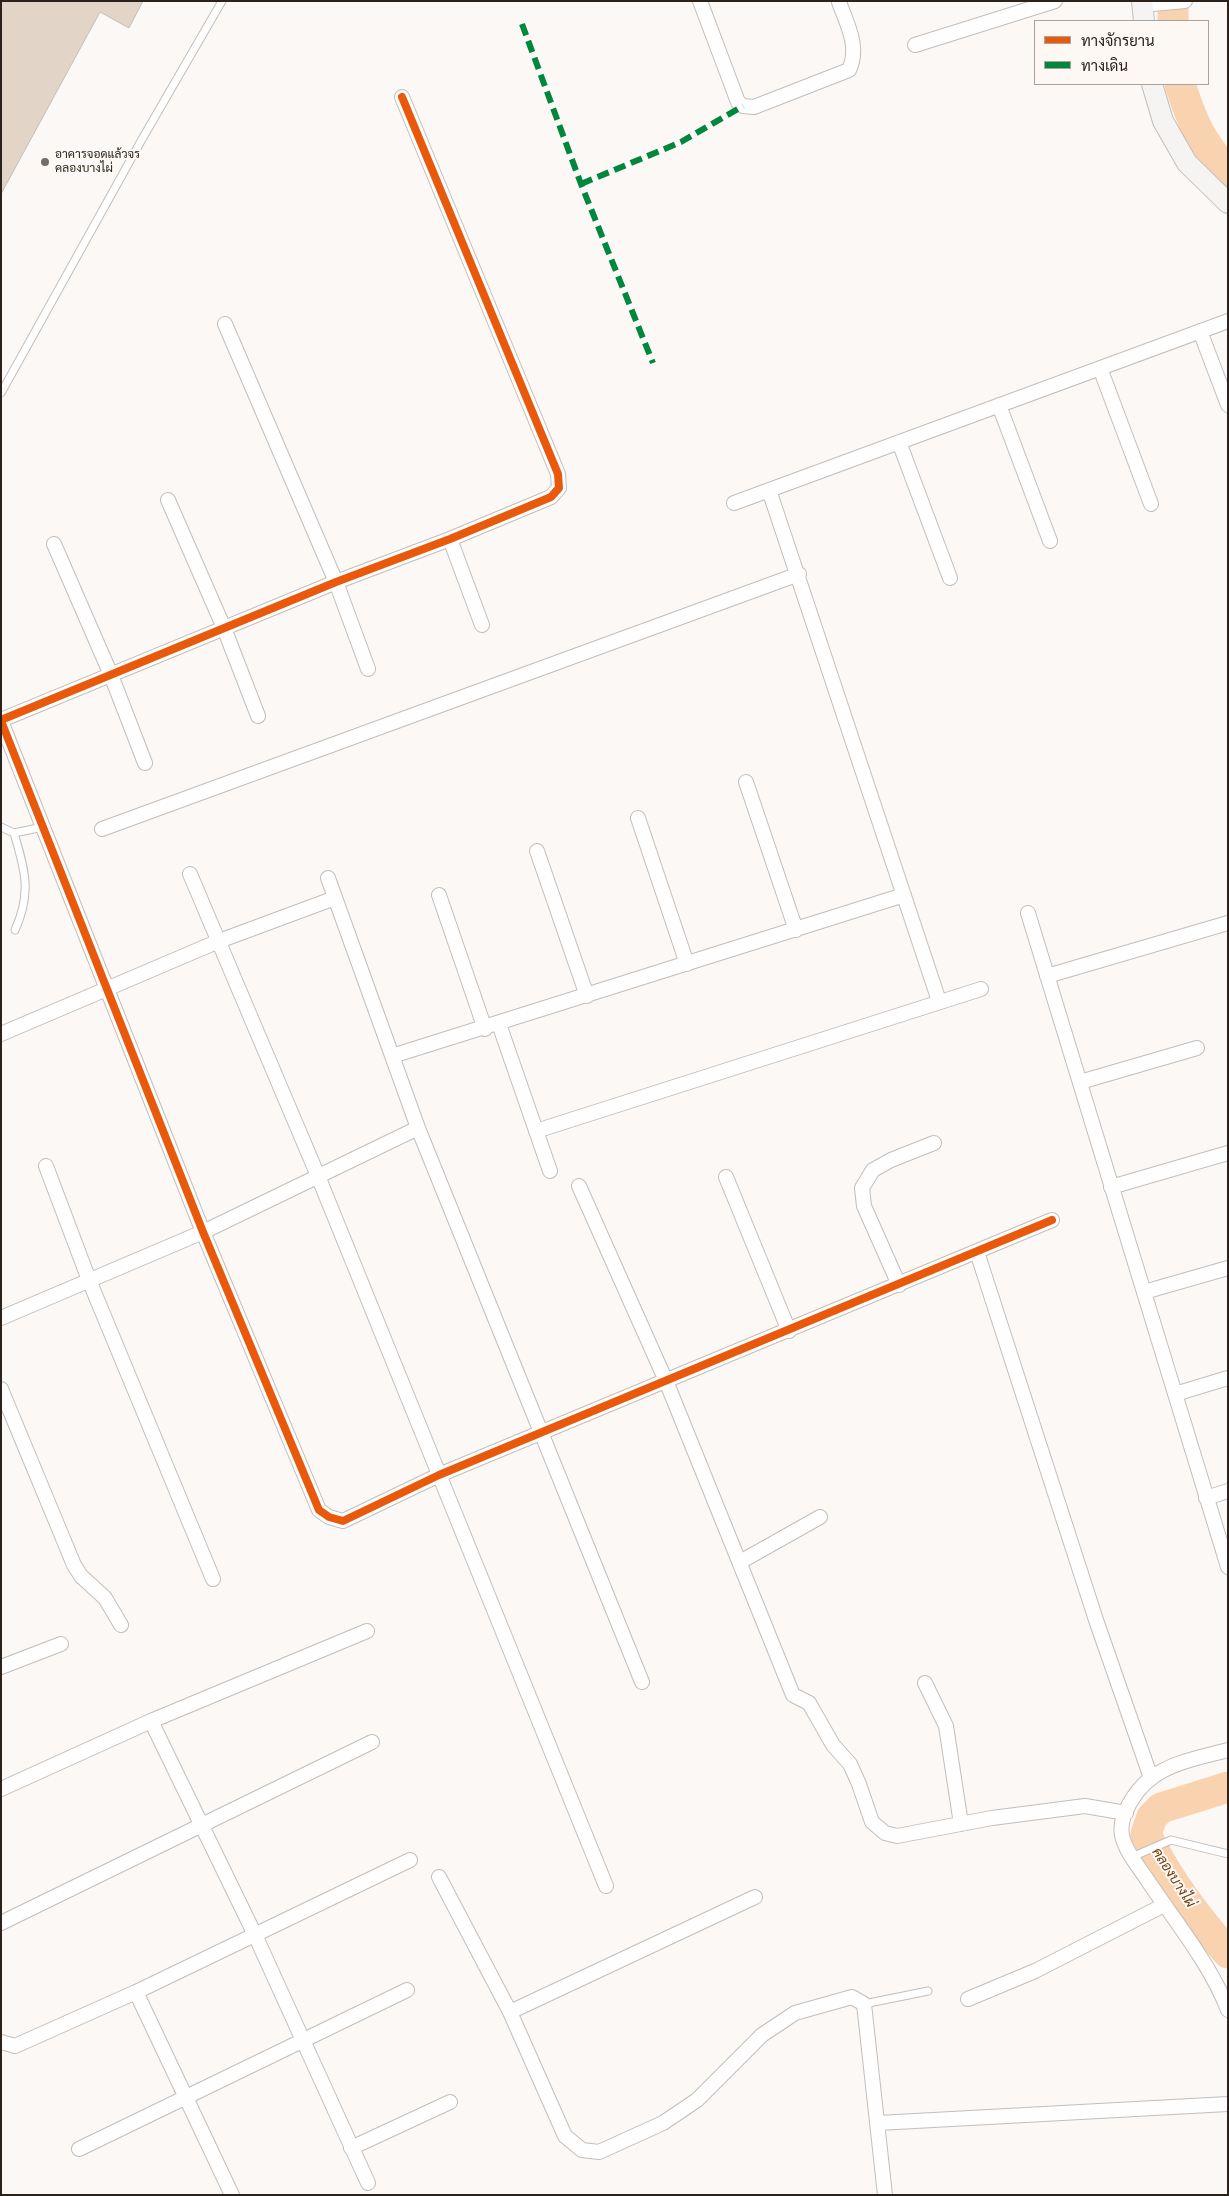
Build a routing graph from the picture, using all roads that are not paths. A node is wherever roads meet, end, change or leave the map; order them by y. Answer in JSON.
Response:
{"nodes":[{"id":1,"x":222,"y":1,"type":"edge"},
{"id":2,"x":700,"y":1,"type":"edge"},
{"id":3,"x":1055,"y":1,"type":"edge"},
{"id":4,"x":839,"y":2,"type":"edge"},
{"id":5,"x":1181,"y":2,"type":"edge"},
{"id":6,"x":1145,"y":8,"type":"edge"},
{"id":7,"x":915,"y":45,"type":"dead end"},
{"id":8,"x":1152,"y":85,"type":"edge"},
{"id":9,"x":402,"y":97,"type":"dead end"},
{"id":10,"x":1228,"y":202,"type":"edge"},
{"id":11,"x":1228,"y":320,"type":"edge"},
{"id":12,"x":225,"y":324,"type":"dead end"},
{"id":13,"x":1200,"y":331,"type":"junction"},
{"id":14,"x":1100,"y":368,"type":"junction"},
{"id":15,"x":1,"y":393,"type":"edge"},
{"id":16,"x":1228,"y":404,"type":"edge"},
{"id":17,"x":999,"y":405,"type":"junction"},
{"id":18,"x":899,"y":442,"type":"junction"},
{"id":19,"x":769,"y":490,"type":"junction"},
{"id":20,"x":168,"y":500,"type":"dead end"},
{"id":21,"x":734,"y":503,"type":"dead end"},
{"id":22,"x":1151,"y":504,"type":"dead end"},
{"id":23,"x":450,"y":539,"type":"junction"},
{"id":24,"x":1050,"y":541,"type":"dead end"},
{"id":25,"x":54,"y":544,"type":"dead end"},
{"id":26,"x":799,"y":574,"type":"junction"},
{"id":27,"x":950,"y":578,"type":"dead end"},
{"id":28,"x":336,"y":582,"type":"junction"},
{"id":29,"x":482,"y":624,"type":"dead end"},
{"id":30,"x":224,"y":628,"type":"junction"},
{"id":31,"x":368,"y":669,"type":"dead end"},
{"id":32,"x":111,"y":675,"type":"junction"},
{"id":33,"x":258,"y":716,"type":"dead end"},
{"id":34,"x":1,"y":720,"type":"edge"},
{"id":35,"x":145,"y":763,"type":"dead end"},
{"id":36,"x":746,"y":782,"type":"dead end"},
{"id":37,"x":638,"y":818,"type":"dead end"},
{"id":38,"x":1,"y":827,"type":"edge"},
{"id":39,"x":44,"y":827,"type":"junction"},
{"id":40,"x":102,"y":829,"type":"dead end"},
{"id":41,"x":14,"y":833,"type":"junction"},
{"id":42,"x":538,"y":851,"type":"dead end"},
{"id":43,"x":190,"y":874,"type":"dead end"},
{"id":44,"x":328,"y":878,"type":"dead end"},
{"id":45,"x":439,"y":895,"type":"dead end"},
{"id":46,"x":904,"y":895,"type":"junction"},
{"id":47,"x":335,"y":898,"type":"junction"},
{"id":48,"x":1028,"y":914,"type":"dead end"},
{"id":49,"x":1228,"y":923,"type":"edge"},
{"id":50,"x":15,"y":930,"type":"dead end"},
{"id":51,"x":796,"y":930,"type":"junction"},
{"id":52,"x":218,"y":941,"type":"junction"},
{"id":53,"x":687,"y":964,"type":"junction"},
{"id":54,"x":1047,"y":976,"type":"junction"},
{"id":55,"x":108,"y":987,"type":"junction"},
{"id":56,"x":981,"y":989,"type":"dead end"},
{"id":57,"x":587,"y":996,"type":"junction"},
{"id":58,"x":939,"y":1001,"type":"junction"},
{"id":59,"x":499,"y":1024,"type":"junction"},
{"id":60,"x":485,"y":1029,"type":"junction"},
{"id":61,"x":1,"y":1034,"type":"edge"},
{"id":62,"x":1197,"y":1048,"type":"dead end"},
{"id":63,"x":392,"y":1056,"type":"junction"},
{"id":64,"x":1080,"y":1082,"type":"junction"},
{"id":65,"x":418,"y":1128,"type":"junction"},
{"id":66,"x":536,"y":1131,"type":"junction"},
{"id":67,"x":934,"y":1143,"type":"dead end"},
{"id":68,"x":1228,"y":1153,"type":"edge"},
{"id":69,"x":46,"y":1166,"type":"dead end"},
{"id":70,"x":550,"y":1171,"type":"dead end"},
{"id":71,"x":318,"y":1176,"type":"junction"},
{"id":72,"x":726,"y":1177,"type":"dead end"},
{"id":73,"x":579,"y":1186,"type":"dead end"},
{"id":74,"x":1111,"y":1187,"type":"junction"},
{"id":75,"x":1052,"y":1220,"type":"dead end"},
{"id":76,"x":203,"y":1232,"type":"junction"},
{"id":77,"x":977,"y":1252,"type":"junction"},
{"id":78,"x":1228,"y":1268,"type":"edge"},
{"id":79,"x":89,"y":1280,"type":"junction"},
{"id":80,"x":899,"y":1284,"type":"junction"},
{"id":81,"x":1144,"y":1292,"type":"junction"},
{"id":82,"x":1,"y":1318,"type":"edge"},
{"id":83,"x":789,"y":1331,"type":"junction"},
{"id":84,"x":1228,"y":1378,"type":"edge"},
{"id":85,"x":666,"y":1381,"type":"junction"},
{"id":86,"x":1,"y":1389,"type":"edge"},
{"id":87,"x":1175,"y":1394,"type":"junction"},
{"id":88,"x":543,"y":1434,"type":"junction"},
{"id":89,"x":439,"y":1475,"type":"junction"},
{"id":90,"x":1228,"y":1491,"type":"edge"},
{"id":91,"x":1206,"y":1498,"type":"junction"},
{"id":92,"x":820,"y":1517,"type":"dead end"},
{"id":93,"x":740,"y":1562,"type":"junction"},
{"id":94,"x":1228,"y":1567,"type":"edge"},
{"id":95,"x":213,"y":1579,"type":"dead end"},
{"id":96,"x":121,"y":1625,"type":"dead end"},
{"id":97,"x":367,"y":1631,"type":"dead end"},
{"id":98,"x":61,"y":1644,"type":"dead end"},
{"id":99,"x":1,"y":1667,"type":"edge"},
{"id":100,"x":642,"y":1682,"type":"dead end"},
{"id":101,"x":925,"y":1683,"type":"dead end"},
{"id":102,"x":151,"y":1721,"type":"junction"},
{"id":103,"x":372,"y":1742,"type":"dead end"},
{"id":104,"x":1228,"y":1750,"type":"edge"},
{"id":105,"x":1151,"y":1778,"type":"junction"},
{"id":106,"x":1,"y":1789,"type":"edge"},
{"id":107,"x":1126,"y":1813,"type":"junction"},
{"id":108,"x":961,"y":1824,"type":"junction"},
{"id":109,"x":202,"y":1825,"type":"junction"},
{"id":110,"x":1228,"y":1854,"type":"edge"},
{"id":111,"x":1135,"y":1855,"type":"junction"},
{"id":112,"x":410,"y":1860,"type":"dead end"},
{"id":113,"x":439,"y":1877,"type":"dead end"},
{"id":114,"x":606,"y":1886,"type":"dead end"},
{"id":115,"x":755,"y":1897,"type":"dead end"},
{"id":116,"x":1164,"y":1905,"type":"junction"},
{"id":117,"x":1,"y":1923,"type":"edge"},
{"id":118,"x":254,"y":1935,"type":"junction"},
{"id":119,"x":407,"y":1990,"type":"dead end"},
{"id":120,"x":928,"y":1991,"type":"dead end"},
{"id":121,"x":136,"y":1992,"type":"junction"},
{"id":122,"x":968,"y":1999,"type":"dead end"},
{"id":123,"x":864,"y":2004,"type":"junction"},
{"id":124,"x":1228,"y":2010,"type":"edge"},
{"id":125,"x":510,"y":2012,"type":"junction"},
{"id":126,"x":303,"y":2040,"type":"junction"},
{"id":127,"x":1,"y":2042,"type":"edge"},
{"id":128,"x":186,"y":2097,"type":"junction"},
{"id":129,"x":450,"y":2102,"type":"dead end"},
{"id":130,"x":1228,"y":2104,"type":"edge"},
{"id":131,"x":878,"y":2123,"type":"junction"},
{"id":132,"x":351,"y":2148,"type":"junction"},
{"id":133,"x":79,"y":2149,"type":"dead end"},
{"id":134,"x":368,"y":2183,"type":"dead end"},
{"id":135,"x":232,"y":2195,"type":"edge"},
{"id":136,"x":885,"y":2195,"type":"edge"}],
"edges":[{"from":1,"to":15,"type":"lane"},
{"from":2,"to":4,"type":"street"},
{"from":3,"to":7,"type":"street"},
{"from":5,"to":6,"type":"street"},
{"from":8,"to":10,"type":"street"},
{"from":9,"to":23,"type":"street"},
{"from":11,"to":13,"type":"street"},
{"from":12,"to":28,"type":"street"},
{"from":13,"to":14,"type":"street"},
{"from":13,"to":16,"type":"street"},
{"from":14,"to":17,"type":"street"},
{"from":14,"to":22,"type":"street"},
{"from":17,"to":18,"type":"street"},
{"from":17,"to":24,"type":"street"},
{"from":18,"to":19,"type":"street"},
{"from":18,"to":27,"type":"street"},
{"from":19,"to":21,"type":"street"},
{"from":19,"to":26,"type":"street"},
{"from":20,"to":30,"type":"street"},
{"from":23,"to":28,"type":"street"},
{"from":23,"to":29,"type":"street"},
{"from":25,"to":32,"type":"street"},
{"from":26,"to":40,"type":"street"},
{"from":26,"to":46,"type":"street"},
{"from":28,"to":30,"type":"street"},
{"from":28,"to":31,"type":"street"},
{"from":30,"to":32,"type":"street"},
{"from":30,"to":33,"type":"street"},
{"from":32,"to":34,"type":"street"},
{"from":32,"to":35,"type":"street"},
{"from":34,"to":39,"type":"street"},
{"from":36,"to":51,"type":"street"},
{"from":37,"to":53,"type":"street"},
{"from":38,"to":41,"type":"lane"},
{"from":39,"to":41,"type":"lane"},
{"from":39,"to":55,"type":"street"},
{"from":41,"to":50,"type":"lane"},
{"from":42,"to":57,"type":"street"},
{"from":43,"to":52,"type":"street"},
{"from":44,"to":47,"type":"street"},
{"from":45,"to":60,"type":"street"},
{"from":46,"to":51,"type":"street"},
{"from":46,"to":58,"type":"street"},
{"from":47,"to":52,"type":"street"},
{"from":47,"to":63,"type":"street"},
{"from":48,"to":54,"type":"street"},
{"from":49,"to":54,"type":"street"},
{"from":51,"to":53,"type":"street"},
{"from":52,"to":55,"type":"street"},
{"from":52,"to":71,"type":"street"},
{"from":53,"to":57,"type":"street"},
{"from":54,"to":64,"type":"street"},
{"from":55,"to":61,"type":"street"},
{"from":55,"to":76,"type":"street"},
{"from":56,"to":58,"type":"street"},
{"from":57,"to":59,"type":"street"},
{"from":58,"to":66,"type":"street"},
{"from":59,"to":60,"type":"street"},
{"from":59,"to":66,"type":"street"},
{"from":60,"to":63,"type":"street"},
{"from":62,"to":64,"type":"street"},
{"from":63,"to":65,"type":"street"},
{"from":64,"to":74,"type":"street"},
{"from":65,"to":71,"type":"street"},
{"from":65,"to":88,"type":"street"},
{"from":66,"to":70,"type":"street"},
{"from":67,"to":80,"type":"street"},
{"from":68,"to":74,"type":"street"},
{"from":69,"to":79,"type":"street"},
{"from":71,"to":76,"type":"street"},
{"from":71,"to":89,"type":"street"},
{"from":72,"to":83,"type":"street"},
{"from":73,"to":85,"type":"street"},
{"from":74,"to":81,"type":"street"},
{"from":75,"to":77,"type":"street"},
{"from":76,"to":79,"type":"street"},
{"from":76,"to":89,"type":"street"},
{"from":77,"to":80,"type":"street"},
{"from":77,"to":105,"type":"street"},
{"from":78,"to":81,"type":"street"},
{"from":79,"to":82,"type":"street"},
{"from":79,"to":95,"type":"street"},
{"from":80,"to":83,"type":"street"},
{"from":81,"to":87,"type":"street"},
{"from":83,"to":85,"type":"street"},
{"from":84,"to":87,"type":"street"},
{"from":85,"to":88,"type":"street"},
{"from":85,"to":93,"type":"street"},
{"from":86,"to":96,"type":"street"},
{"from":87,"to":91,"type":"street"},
{"from":88,"to":89,"type":"street"},
{"from":88,"to":100,"type":"street"},
{"from":89,"to":114,"type":"street"},
{"from":90,"to":91,"type":"street"},
{"from":91,"to":94,"type":"street"},
{"from":92,"to":93,"type":"street"},
{"from":93,"to":108,"type":"street"},
{"from":97,"to":102,"type":"street"},
{"from":98,"to":99,"type":"street"},
{"from":101,"to":108,"type":"street"},
{"from":102,"to":106,"type":"street"},
{"from":102,"to":109,"type":"street"},
{"from":103,"to":109,"type":"street"},
{"from":104,"to":105,"type":"street"},
{"from":105,"to":107,"type":"street"},
{"from":107,"to":108,"type":"street"},
{"from":107,"to":111,"type":"street"},
{"from":109,"to":117,"type":"street"},
{"from":109,"to":118,"type":"street"},
{"from":110,"to":111,"type":"lane"},
{"from":111,"to":116,"type":"street"},
{"from":112,"to":118,"type":"street"},
{"from":113,"to":125,"type":"street"},
{"from":115,"to":125,"type":"street"},
{"from":116,"to":122,"type":"street"},
{"from":116,"to":124,"type":"street"},
{"from":118,"to":121,"type":"street"},
{"from":118,"to":126,"type":"street"},
{"from":119,"to":126,"type":"street"},
{"from":120,"to":123,"type":"lane"},
{"from":121,"to":127,"type":"street"},
{"from":121,"to":128,"type":"street"},
{"from":123,"to":125,"type":"street"},
{"from":123,"to":131,"type":"street"},
{"from":126,"to":128,"type":"street"},
{"from":126,"to":132,"type":"street"},
{"from":128,"to":133,"type":"street"},
{"from":128,"to":135,"type":"street"},
{"from":129,"to":132,"type":"street"},
{"from":130,"to":131,"type":"street"},
{"from":131,"to":136,"type":"street"},
{"from":132,"to":134,"type":"street"}]}
